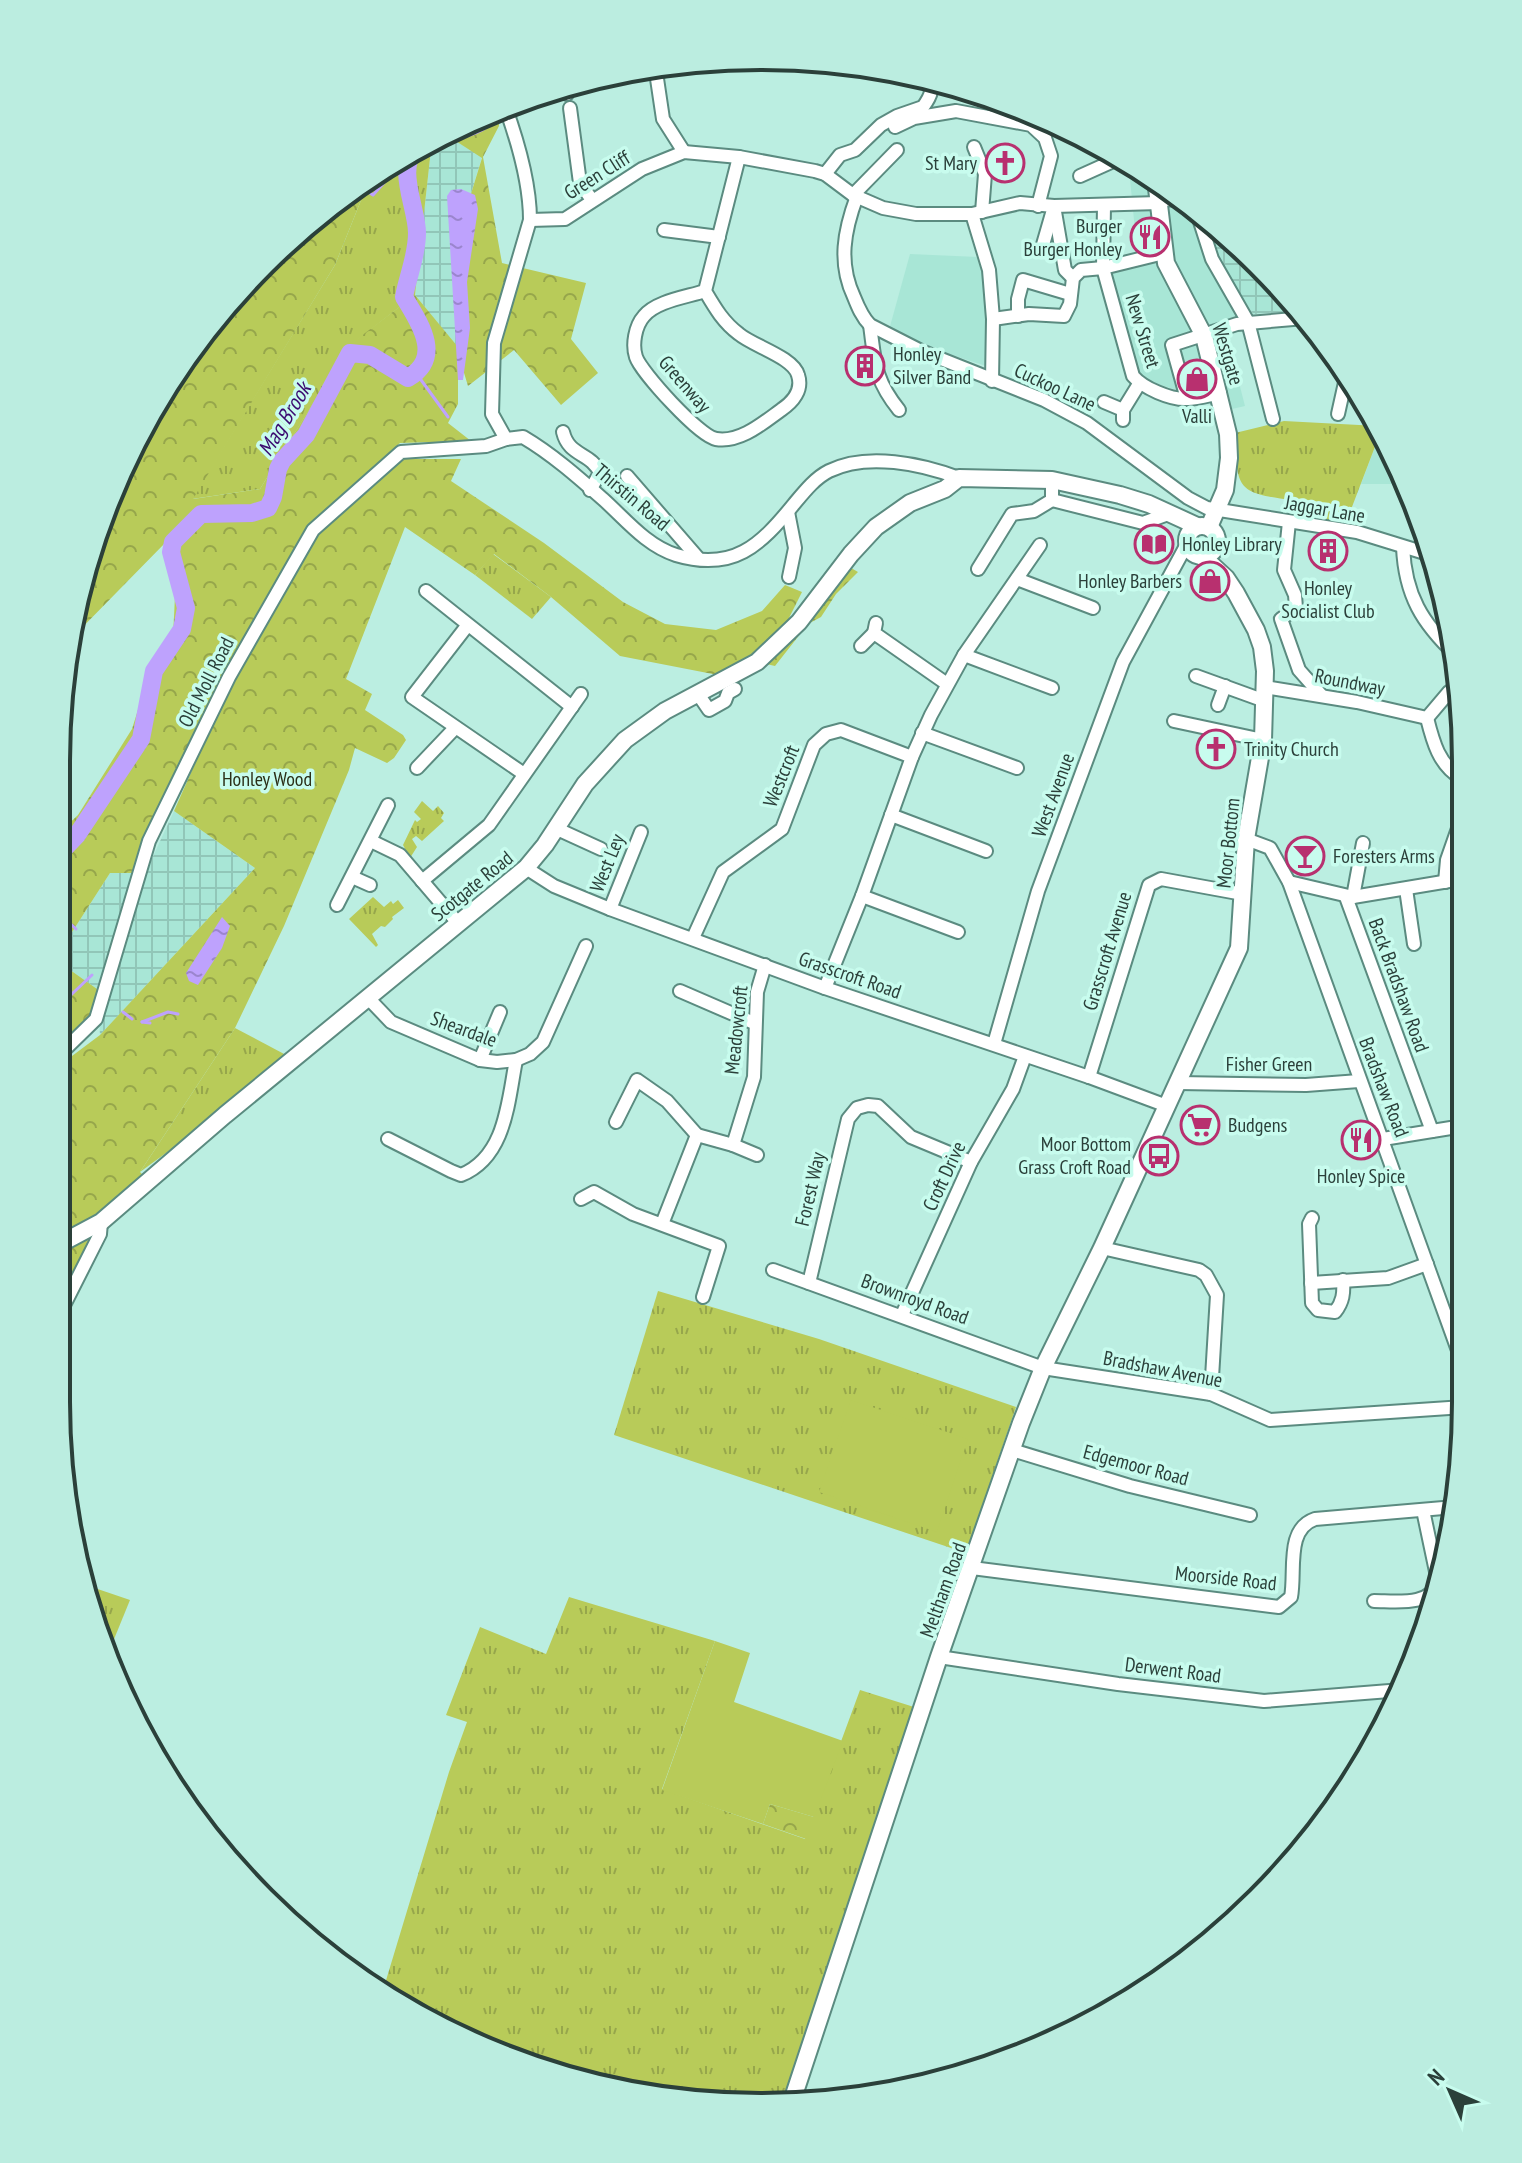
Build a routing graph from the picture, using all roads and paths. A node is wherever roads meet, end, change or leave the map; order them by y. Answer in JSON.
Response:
{"nodes":[{"id":1,"x":657,"y":78,"type":"edge"},
{"id":2,"x":932,"y":92,"type":"edge"},
{"id":3,"x":570,"y":108,"type":"dead end"},
{"id":4,"x":509,"y":119,"type":"edge"},
{"id":5,"x":1029,"y":125,"type":"edge"},
{"id":6,"x":1032,"y":126,"type":"edge"},
{"id":7,"x":895,"y":127,"type":"dead end"},
{"id":8,"x":974,"y":147,"type":"dead end"},
{"id":9,"x":897,"y":150,"type":"dead end"},
{"id":10,"x":684,"y":152,"type":"junction"},
{"id":11,"x":739,"y":157,"type":"junction"},
{"id":12,"x":1107,"y":164,"type":"edge"},
{"id":13,"x":825,"y":174,"type":"junction"},
{"id":14,"x":1080,"y":176,"type":"dead end"},
{"id":15,"x":855,"y":196,"type":"junction"},
{"id":16,"x":1158,"y":196,"type":"edge"},
{"id":17,"x":1163,"y":199,"type":"edge"},
{"id":18,"x":592,"y":200,"type":"junction"},
{"id":19,"x":1159,"y":200,"type":"junction"},
{"id":20,"x":1038,"y":206,"type":"junction"},
{"id":21,"x":1054,"y":206,"type":"junction"},
{"id":22,"x":1104,"y":206,"type":"junction"},
{"id":23,"x":977,"y":213,"type":"junction"},
{"id":24,"x":530,"y":220,"type":"junction"},
{"id":25,"x":1203,"y":229,"type":"edge"},
{"id":26,"x":664,"y":230,"type":"dead end"},
{"id":27,"x":719,"y":237,"type":"junction"},
{"id":28,"x":1042,"y":248,"type":"dead end"},
{"id":29,"x":1164,"y":253,"type":"junction"},
{"id":30,"x":1103,"y":268,"type":"junction"},
{"id":31,"x":1073,"y":278,"type":"junction"},
{"id":32,"x":705,"y":291,"type":"junction"},
{"id":33,"x":1070,"y":294,"type":"junction"},
{"id":34,"x":1018,"y":316,"type":"junction"},
{"id":35,"x":993,"y":319,"type":"junction"},
{"id":36,"x":1292,"y":319,"type":"edge"},
{"id":37,"x":867,"y":322,"type":"junction"},
{"id":38,"x":1248,"y":322,"type":"junction"},
{"id":39,"x":1204,"y":336,"type":"junction"},
{"id":40,"x":992,"y":381,"type":"junction"},
{"id":41,"x":1139,"y":384,"type":"junction"},
{"id":42,"x":1343,"y":390,"type":"edge"},
{"id":43,"x":1220,"y":393,"type":"junction"},
{"id":44,"x":1187,"y":399,"type":"junction"},
{"id":45,"x":1104,"y":402,"type":"dead end"},
{"id":46,"x":899,"y":410,"type":"dead end"},
{"id":47,"x":1338,"y":414,"type":"dead end"},
{"id":48,"x":1273,"y":419,"type":"dead end"},
{"id":49,"x":563,"y":432,"type":"dead end"},
{"id":50,"x":506,"y":439,"type":"junction"},
{"id":51,"x":627,"y":476,"type":"dead end"},
{"id":52,"x":959,"y":478,"type":"junction"},
{"id":53,"x":1052,"y":480,"type":"junction"},
{"id":54,"x":590,"y":490,"type":"junction"},
{"id":55,"x":1052,"y":500,"type":"junction"},
{"id":56,"x":1217,"y":510,"type":"junction"},
{"id":57,"x":788,"y":512,"type":"junction"},
{"id":58,"x":1168,"y":514,"type":"junction"},
{"id":59,"x":1289,"y":522,"type":"junction"},
{"id":60,"x":1208,"y":532,"type":"junction"},
{"id":61,"x":1040,"y":545,"type":"dead end"},
{"id":62,"x":1403,"y":547,"type":"junction"},
{"id":63,"x":1193,"y":549,"type":"junction"},
{"id":64,"x":1419,"y":551,"type":"edge"},
{"id":65,"x":698,"y":558,"type":"junction"},
{"id":66,"x":978,"y":569,"type":"dead end"},
{"id":67,"x":789,"y":577,"type":"dead end"},
{"id":68,"x":1226,"y":578,"type":"junction"},
{"id":69,"x":1017,"y":579,"type":"junction"},
{"id":70,"x":426,"y":591,"type":"dead end"},
{"id":71,"x":1093,"y":608,"type":"dead end"},
{"id":72,"x":467,"y":626,"type":"junction"},
{"id":73,"x":1441,"y":641,"type":"edge"},
{"id":74,"x":861,"y":646,"type":"dead end"},
{"id":75,"x":964,"y":655,"type":"junction"},
{"id":76,"x":1299,"y":670,"type":"junction"},
{"id":77,"x":1196,"y":676,"type":"dead end"},
{"id":78,"x":947,"y":684,"type":"junction"},
{"id":79,"x":1225,"y":686,"type":"junction"},
{"id":80,"x":1052,"y":688,"type":"dead end"},
{"id":81,"x":735,"y":689,"type":"dead end"},
{"id":82,"x":1271,"y":693,"type":"junction"},
{"id":83,"x":1448,"y":693,"type":"edge"},
{"id":84,"x":581,"y":694,"type":"dead end"},
{"id":85,"x":698,"y":694,"type":"junction"},
{"id":86,"x":1322,"y":696,"type":"junction"},
{"id":87,"x":1218,"y":705,"type":"dead end"},
{"id":88,"x":572,"y":707,"type":"junction"},
{"id":89,"x":1427,"y":718,"type":"junction"},
{"id":90,"x":1174,"y":721,"type":"dead end"},
{"id":91,"x":455,"y":728,"type":"junction"},
{"id":92,"x":922,"y":733,"type":"junction"},
{"id":93,"x":1263,"y":740,"type":"junction"},
{"id":94,"x":912,"y":757,"type":"junction"},
{"id":95,"x":417,"y":768,"type":"dead end"},
{"id":96,"x":1017,"y":768,"type":"dead end"},
{"id":97,"x":524,"y":774,"type":"junction"},
{"id":98,"x":1452,"y":774,"type":"edge"},
{"id":99,"x":388,"y":805,"type":"dead end"},
{"id":100,"x":891,"y":815,"type":"junction"},
{"id":101,"x":555,"y":828,"type":"junction"},
{"id":102,"x":641,"y":832,"type":"dead end"},
{"id":103,"x":1246,"y":839,"type":"junction"},
{"id":104,"x":371,"y":841,"type":"junction"},
{"id":105,"x":1363,"y":843,"type":"dead end"},
{"id":106,"x":1452,"y":846,"type":"edge"},
{"id":107,"x":601,"y":849,"type":"dead end"},
{"id":108,"x":986,"y":851,"type":"dead end"},
{"id":109,"x":526,"y":868,"type":"junction"},
{"id":110,"x":352,"y":877,"type":"junction"},
{"id":111,"x":422,"y":881,"type":"junction"},
{"id":112,"x":1452,"y":881,"type":"edge"},
{"id":113,"x":1289,"y":882,"type":"junction"},
{"id":114,"x":1445,"y":882,"type":"junction"},
{"id":115,"x":370,"y":885,"type":"dead end"},
{"id":116,"x":1406,"y":889,"type":"junction"},
{"id":117,"x":1243,"y":894,"type":"junction"},
{"id":118,"x":862,"y":896,"type":"junction"},
{"id":119,"x":1350,"y":897,"type":"junction"},
{"id":120,"x":337,"y":905,"type":"dead end"},
{"id":121,"x":610,"y":909,"type":"junction"},
{"id":122,"x":458,"y":923,"type":"junction"},
{"id":123,"x":958,"y":932,"type":"dead end"},
{"id":124,"x":693,"y":938,"type":"junction"},
{"id":125,"x":1414,"y":944,"type":"dead end"},
{"id":126,"x":586,"y":946,"type":"dead end"},
{"id":127,"x":765,"y":965,"type":"junction"},
{"id":128,"x":825,"y":988,"type":"junction"},
{"id":129,"x":680,"y":991,"type":"dead end"},
{"id":130,"x":369,"y":999,"type":"junction"},
{"id":131,"x":500,"y":1012,"type":"dead end"},
{"id":132,"x":754,"y":1023,"type":"junction"},
{"id":133,"x":994,"y":1044,"type":"junction"},
{"id":134,"x":70,"y":1045,"type":"edge"},
{"id":135,"x":1025,"y":1056,"type":"junction"},
{"id":136,"x":480,"y":1060,"type":"junction"},
{"id":137,"x":516,"y":1060,"type":"junction"},
{"id":138,"x":1089,"y":1077,"type":"junction"},
{"id":139,"x":1359,"y":1081,"type":"junction"},
{"id":140,"x":1178,"y":1083,"type":"junction"},
{"id":141,"x":1167,"y":1106,"type":"junction"},
{"id":142,"x":616,"y":1122,"type":"dead end"},
{"id":143,"x":1452,"y":1128,"type":"edge"},
{"id":144,"x":1432,"y":1131,"type":"junction"},
{"id":145,"x":697,"y":1135,"type":"junction"},
{"id":146,"x":388,"y":1139,"type":"dead end"},
{"id":147,"x":1383,"y":1139,"type":"junction"},
{"id":148,"x":733,"y":1145,"type":"junction"},
{"id":149,"x":757,"y":1155,"type":"dead end"},
{"id":150,"x":971,"y":1162,"type":"junction"},
{"id":151,"x":581,"y":1199,"type":"dead end"},
{"id":152,"x":1312,"y":1218,"type":"dead end"},
{"id":153,"x":101,"y":1222,"type":"junction"},
{"id":154,"x":662,"y":1224,"type":"junction"},
{"id":155,"x":70,"y":1239,"type":"edge"},
{"id":156,"x":1102,"y":1248,"type":"junction"},
{"id":157,"x":1427,"y":1264,"type":"junction"},
{"id":158,"x":773,"y":1270,"type":"dead end"},
{"id":159,"x":1343,"y":1280,"type":"junction"},
{"id":160,"x":809,"y":1283,"type":"junction"},
{"id":161,"x":1311,"y":1283,"type":"junction"},
{"id":162,"x":70,"y":1293,"type":"edge"},
{"id":163,"x":703,"y":1297,"type":"dead end"},
{"id":164,"x":902,"y":1315,"type":"junction"},
{"id":165,"x":1452,"y":1334,"type":"edge"},
{"id":166,"x":1043,"y":1368,"type":"junction"},
{"id":167,"x":1211,"y":1394,"type":"junction"},
{"id":168,"x":1452,"y":1408,"type":"edge"},
{"id":169,"x":1012,"y":1450,"type":"junction"},
{"id":170,"x":1443,"y":1508,"type":"edge"},
{"id":171,"x":1423,"y":1510,"type":"junction"},
{"id":172,"x":1250,"y":1515,"type":"dead end"},
{"id":173,"x":1433,"y":1559,"type":"edge"},
{"id":174,"x":972,"y":1568,"type":"junction"},
{"id":175,"x":1423,"y":1599,"type":"edge"},
{"id":176,"x":1374,"y":1601,"type":"dead end"},
{"id":177,"x":939,"y":1657,"type":"junction"},
{"id":178,"x":1388,"y":1691,"type":"edge"},
{"id":179,"x":795,"y":2092,"type":"edge"}],
"edges":[{"from":1,"to":10,"type":"street"},
{"from":2,"to":13,"type":"street"},
{"from":3,"to":18,"type":"street"},
{"from":4,"to":24,"type":"street"},
{"from":5,"to":7,"type":"street"},
{"from":6,"to":20,"type":"street"},
{"from":8,"to":23,"type":"street"},
{"from":9,"to":15,"type":"street"},
{"from":10,"to":11,"type":"street","name":"Green Cliff"},
{"from":10,"to":18,"type":"street","name":"Green Cliff"},
{"from":11,"to":13,"type":"street","name":"Green Cliff"},
{"from":11,"to":27,"type":"street"},
{"from":12,"to":14,"type":"street"},
{"from":13,"to":15,"type":"street"},
{"from":15,"to":23,"type":"street"},
{"from":15,"to":37,"type":"street"},
{"from":16,"to":19,"type":"street","name":"Westgate"},
{"from":17,"to":19,"type":"street"},
{"from":18,"to":24,"type":"street","name":"Green Cliff"},
{"from":19,"to":22,"type":"street"},
{"from":19,"to":29,"type":"street","name":"Westgate"},
{"from":20,"to":21,"type":"street"},
{"from":20,"to":23,"type":"street"},
{"from":21,"to":22,"type":"street"},
{"from":21,"to":28,"type":"street"},
{"from":21,"to":31,"type":"street"},
{"from":22,"to":30,"type":"street","name":"New Street"},
{"from":23,"to":35,"type":"street"},
{"from":24,"to":50,"type":"street"},
{"from":25,"to":38,"type":"street"},
{"from":26,"to":27,"type":"street"},
{"from":27,"to":32,"type":"street"},
{"from":29,"to":30,"type":"street"},
{"from":29,"to":39,"type":"street","name":"Westgate"},
{"from":30,"to":31,"type":"street"},
{"from":30,"to":41,"type":"street","name":"New Street"},
{"from":31,"to":33,"type":"street"},
{"from":32,"to":32,"type":"street","name":"Greenway"},
{"from":33,"to":34,"type":"street"},
{"from":33,"to":34,"type":"street"},
{"from":34,"to":35,"type":"street"},
{"from":35,"to":40,"type":"street"},
{"from":36,"to":38,"type":"street"},
{"from":37,"to":40,"type":"street","name":"Cuckoo Lane"},
{"from":37,"to":46,"type":"street"},
{"from":38,"to":39,"type":"street"},
{"from":38,"to":48,"type":"street"},
{"from":39,"to":43,"type":"street","name":"Westgate"},
{"from":39,"to":44,"type":"street"},
{"from":40,"to":56,"type":"street","name":"Cuckoo Lane"},
{"from":41,"to":44,"type":"street","name":"New Street"},
{"from":41,"to":45,"type":"street"},
{"from":42,"to":47,"type":"street"},
{"from":43,"to":44,"type":"street","name":"New Street"},
{"from":43,"to":56,"type":"street","name":"Westgate"},
{"from":49,"to":54,"type":"street"},
{"from":50,"to":54,"type":"street","name":"Thirstin Road"},
{"from":50,"to":134,"type":"street","name":"Old Moll Road"},
{"from":51,"to":65,"type":"street"},
{"from":52,"to":53,"type":"street","name":"Thirstin Road"},
{"from":52,"to":57,"type":"street","name":"Thirstin Road"},
{"from":52,"to":85,"type":"street","name":"Scotgate Road"},
{"from":53,"to":55,"type":"street"},
{"from":53,"to":58,"type":"street","name":"Thirstin Road"},
{"from":54,"to":65,"type":"street","name":"Thirstin Road"},
{"from":55,"to":58,"type":"street"},
{"from":55,"to":66,"type":"street"},
{"from":56,"to":59,"type":"street","name":"Jaggar Lane"},
{"from":56,"to":60,"type":"street","name":"Westgate"},
{"from":57,"to":65,"type":"street","name":"Thirstin Road"},
{"from":57,"to":67,"type":"street"},
{"from":58,"to":60,"type":"street","name":"Thirstin Road"},
{"from":58,"to":63,"type":"street"},
{"from":59,"to":62,"type":"street","name":"Jaggar Lane"},
{"from":59,"to":76,"type":"street"},
{"from":60,"to":63,"type":"street"},
{"from":60,"to":63,"type":"street"},
{"from":60,"to":68,"type":"street","name":"Moor Bottom"},
{"from":61,"to":69,"type":"street"},
{"from":62,"to":64,"type":"street","name":"Jaggar Lane"},
{"from":62,"to":73,"type":"street"},
{"from":63,"to":68,"type":"street","name":"Moor Bottom"},
{"from":63,"to":133,"type":"street","name":"West Avenue"},
{"from":68,"to":82,"type":"street","name":"Moor Bottom"},
{"from":69,"to":71,"type":"street"},
{"from":69,"to":75,"type":"street"},
{"from":70,"to":72,"type":"street"},
{"from":72,"to":88,"type":"street"},
{"from":72,"to":91,"type":"street"},
{"from":74,"to":78,"type":"street"},
{"from":75,"to":78,"type":"street"},
{"from":75,"to":80,"type":"street"},
{"from":76,"to":82,"type":"street"},
{"from":76,"to":86,"type":"street"},
{"from":77,"to":79,"type":"street","name":"Roundway"},
{"from":78,"to":92,"type":"street"},
{"from":79,"to":82,"type":"street","name":"Roundway"},
{"from":79,"to":87,"type":"street"},
{"from":81,"to":85,"type":"street"},
{"from":82,"to":86,"type":"street","name":"Roundway"},
{"from":82,"to":93,"type":"street","name":"Moor Bottom"},
{"from":83,"to":89,"type":"street"},
{"from":84,"to":88,"type":"street"},
{"from":85,"to":101,"type":"street","name":"Scotgate Road"},
{"from":86,"to":89,"type":"street","name":"Roundway"},
{"from":88,"to":97,"type":"street"},
{"from":89,"to":98,"type":"street"},
{"from":90,"to":93,"type":"street"},
{"from":91,"to":95,"type":"street"},
{"from":91,"to":97,"type":"street"},
{"from":92,"to":94,"type":"street"},
{"from":92,"to":96,"type":"street"},
{"from":93,"to":103,"type":"street","name":"Moor Bottom"},
{"from":94,"to":100,"type":"street"},
{"from":94,"to":124,"type":"street","name":"Westcroft"},
{"from":97,"to":111,"type":"street"},
{"from":99,"to":104,"type":"street"},
{"from":100,"to":108,"type":"street"},
{"from":100,"to":118,"type":"street"},
{"from":101,"to":107,"type":"street"},
{"from":101,"to":109,"type":"street","name":"Scotgate Road"},
{"from":102,"to":121,"type":"street","name":"West Ley"},
{"from":103,"to":113,"type":"street","name":"Bradshaw Road"},
{"from":103,"to":117,"type":"street","name":"Moor Bottom"},
{"from":104,"to":110,"type":"street"},
{"from":104,"to":111,"type":"street"},
{"from":105,"to":119,"type":"street"},
{"from":106,"to":114,"type":"street"},
{"from":109,"to":121,"type":"street","name":"Grasscroft Road"},
{"from":109,"to":122,"type":"street","name":"Scotgate Road"},
{"from":110,"to":115,"type":"street"},
{"from":110,"to":120,"type":"street"},
{"from":111,"to":122,"type":"street"},
{"from":112,"to":114,"type":"street"},
{"from":113,"to":119,"type":"street"},
{"from":113,"to":139,"type":"street","name":"Bradshaw Road"},
{"from":114,"to":116,"type":"street"},
{"from":116,"to":119,"type":"street"},
{"from":116,"to":125,"type":"street"},
{"from":117,"to":138,"type":"street","name":"Grasscroft Avenue"},
{"from":117,"to":140,"type":"street","name":"Moor Bottom"},
{"from":118,"to":123,"type":"street"},
{"from":118,"to":128,"type":"street"},
{"from":119,"to":144,"type":"street","name":"Back Bradshaw Road"},
{"from":121,"to":124,"type":"street","name":"Grasscroft Road"},
{"from":122,"to":130,"type":"street","name":"Scotgate Road"},
{"from":124,"to":127,"type":"street","name":"Grasscroft Road"},
{"from":126,"to":137,"type":"street","name":"Sheardale"},
{"from":127,"to":128,"type":"street","name":"Grasscroft Road"},
{"from":127,"to":132,"type":"street","name":"Meadowcroft"},
{"from":128,"to":133,"type":"street","name":"Grasscroft Road"},
{"from":129,"to":132,"type":"street"},
{"from":130,"to":136,"type":"street","name":"Sheardale"},
{"from":130,"to":153,"type":"street","name":"Scotgate Road"},
{"from":131,"to":136,"type":"street"},
{"from":132,"to":148,"type":"street","name":"Meadowcroft"},
{"from":133,"to":135,"type":"street","name":"Grasscroft Road"},
{"from":135,"to":138,"type":"street","name":"Grasscroft Road"},
{"from":135,"to":150,"type":"street","name":"Croft Drive"},
{"from":136,"to":137,"type":"street","name":"Sheardale"},
{"from":137,"to":146,"type":"street"},
{"from":138,"to":141,"type":"street","name":"Grasscroft Road"},
{"from":139,"to":140,"type":"street","name":"Fisher Green"},
{"from":139,"to":147,"type":"street","name":"Bradshaw Road"},
{"from":140,"to":141,"type":"street","name":"Moor Bottom"},
{"from":141,"to":156,"type":"street","name":"Meltham Road"},
{"from":142,"to":145,"type":"street"},
{"from":143,"to":144,"type":"street"},
{"from":144,"to":147,"type":"street"},
{"from":145,"to":148,"type":"street"},
{"from":145,"to":154,"type":"street"},
{"from":147,"to":157,"type":"street","name":"Bradshaw Road"},
{"from":148,"to":149,"type":"street"},
{"from":150,"to":160,"type":"street","name":"Forest Way"},
{"from":150,"to":164,"type":"street","name":"Croft Drive"},
{"from":151,"to":154,"type":"street"},
{"from":152,"to":161,"type":"street"},
{"from":153,"to":155,"type":"street","name":"Scotgate Road"},
{"from":153,"to":162,"type":"street"},
{"from":154,"to":163,"type":"street"},
{"from":156,"to":166,"type":"street","name":"Meltham Road"},
{"from":156,"to":167,"type":"street"},
{"from":157,"to":159,"type":"street"},
{"from":157,"to":165,"type":"street","name":"Bradshaw Road"},
{"from":158,"to":160,"type":"street","name":"Brownroyd Road"},
{"from":159,"to":161,"type":"street"},
{"from":159,"to":161,"type":"street"},
{"from":160,"to":164,"type":"street","name":"Brownroyd Road"},
{"from":164,"to":166,"type":"street","name":"Brownroyd Road"},
{"from":166,"to":167,"type":"street","name":"Bradshaw Avenue"},
{"from":166,"to":169,"type":"street","name":"Meltham Road"},
{"from":167,"to":168,"type":"street","name":"Bradshaw Avenue"},
{"from":169,"to":172,"type":"street","name":"Edgemoor Road"},
{"from":169,"to":174,"type":"street","name":"Meltham Road"},
{"from":170,"to":171,"type":"street","name":"Moorside Road"},
{"from":171,"to":173,"type":"street"},
{"from":171,"to":174,"type":"street","name":"Moorside Road"},
{"from":174,"to":177,"type":"street","name":"Meltham Road"},
{"from":175,"to":176,"type":"street"},
{"from":177,"to":178,"type":"street","name":"Derwent Road"},
{"from":177,"to":179,"type":"street","name":"Meltham Road"}]}
